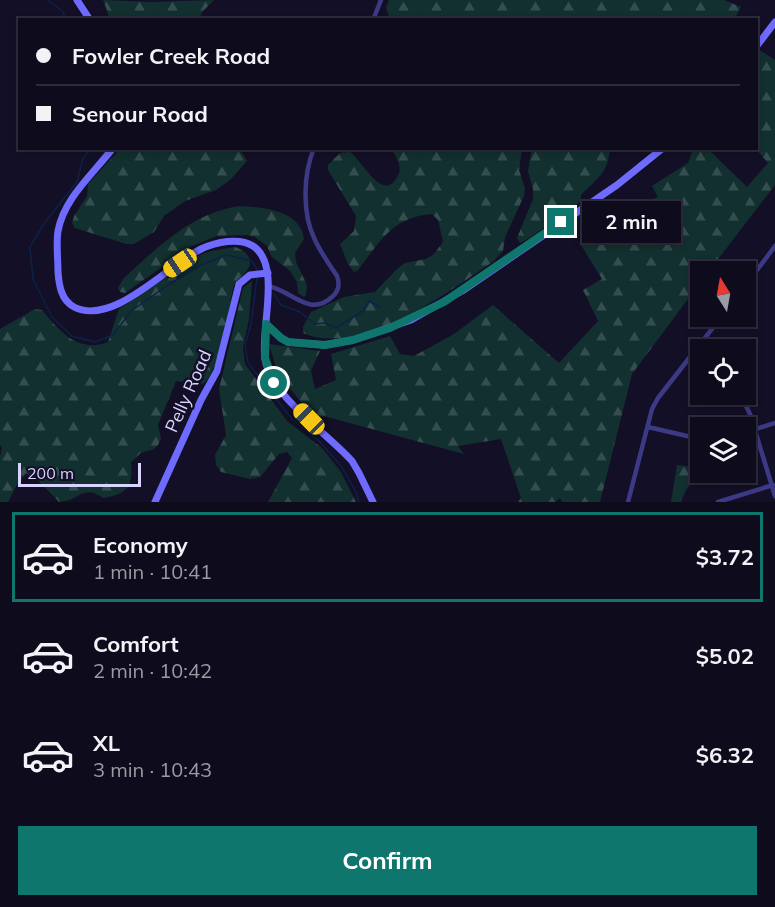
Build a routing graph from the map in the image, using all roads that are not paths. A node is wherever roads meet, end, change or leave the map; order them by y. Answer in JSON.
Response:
{"nodes":[{"id":1,"x":77,"y":0,"type":"edge"},
{"id":2,"x":381,"y":0,"type":"edge"},
{"id":3,"x":89,"y":18,"type":"edge"},
{"id":4,"x":374,"y":18,"type":"edge"},
{"id":5,"x":775,"y":22,"type":"edge"},
{"id":6,"x":758,"y":43,"type":"edge"},
{"id":7,"x":111,"y":150,"type":"edge"},
{"id":8,"x":314,"y":150,"type":"edge"},
{"id":9,"x":660,"y":150,"type":"edge"},
{"id":10,"x":775,"y":246,"type":"edge"},
{"id":11,"x":756,"y":272,"type":"edge"},
{"id":12,"x":268,"y":273,"type":"junction"},
{"id":13,"x":268,"y":286,"type":"junction"},
{"id":14,"x":266,"y":324,"type":"junction"},
{"id":15,"x":714,"y":327,"type":"edge"},
{"id":16,"x":689,"y":360,"type":"joint"},
{"id":17,"x":775,"y":423,"type":"edge"},
{"id":18,"x":648,"y":427,"type":"junction"},
{"id":19,"x":756,"y":429,"type":"edge"},
{"id":20,"x":756,"y":432,"type":"edge"},
{"id":21,"x":690,"y":437,"type":"edge"},
{"id":22,"x":773,"y":485,"type":"junction"},
{"id":23,"x":775,"y":496,"type":"edge"},
{"id":24,"x":155,"y":502,"type":"edge"},
{"id":25,"x":373,"y":502,"type":"edge"},
{"id":26,"x":628,"y":502,"type":"edge"},
{"id":27,"x":718,"y":502,"type":"edge"}],
"edges":[{"from":1,"to":3,"type":"street"},
{"from":2,"to":4,"type":"street"},
{"from":5,"to":6,"type":"street"},
{"from":7,"to":12,"type":"street"},
{"from":8,"to":13,"type":"street"},
{"from":9,"to":14,"type":"street"},
{"from":10,"to":11,"type":"street"},
{"from":12,"to":13,"type":"street"},
{"from":12,"to":24,"type":"street","name":"Pelly Road"},
{"from":13,"to":14,"type":"street"},
{"from":14,"to":25,"type":"street"},
{"from":15,"to":16,"type":"street"},
{"from":16,"to":18,"type":"street"},
{"from":17,"to":19,"type":"street"},
{"from":18,"to":21,"type":"street"},
{"from":18,"to":26,"type":"street"},
{"from":20,"to":22,"type":"street"},
{"from":22,"to":23,"type":"street"},
{"from":22,"to":27,"type":"street"}]}
